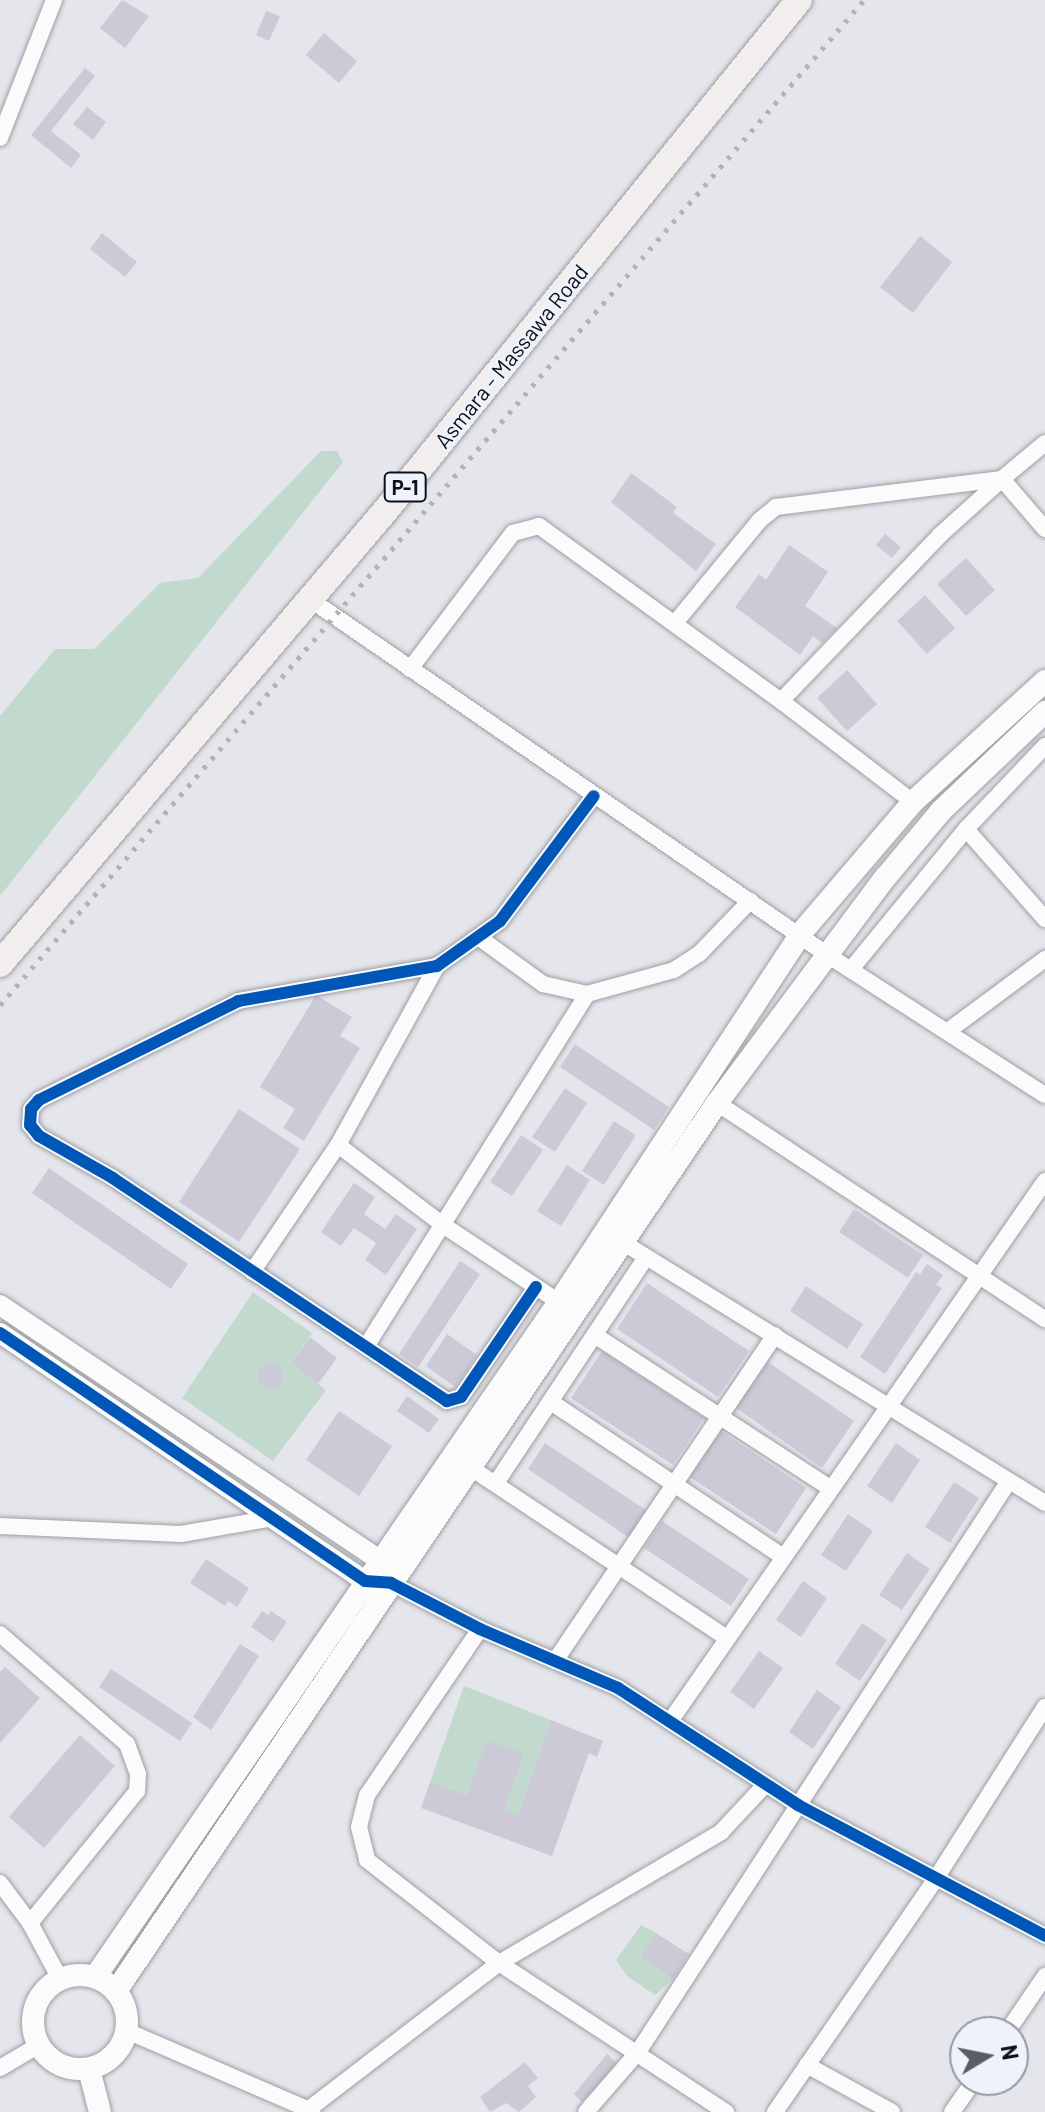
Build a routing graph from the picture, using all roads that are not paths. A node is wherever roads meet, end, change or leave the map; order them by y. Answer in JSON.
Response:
{"nodes":[{"id":1,"x":54,"y":0,"type":"edge"},
{"id":2,"x":799,"y":0,"type":"edge"},
{"id":3,"x":0,"y":138,"type":"edge"},
{"id":4,"x":1045,"y":443,"type":"edge"},
{"id":5,"x":1002,"y":479,"type":"junction"},
{"id":6,"x":1045,"y":529,"type":"edge"},
{"id":7,"x":311,"y":600,"type":"junction"},
{"id":8,"x":675,"y":623,"type":"junction"},
{"id":9,"x":410,"y":669,"type":"junction"},
{"id":10,"x":1045,"y":681,"type":"edge"},
{"id":11,"x":781,"y":701,"type":"junction"},
{"id":12,"x":1045,"y":712,"type":"edge"},
{"id":13,"x":1044,"y":749,"type":"edge"},
{"id":14,"x":594,"y":796,"type":"junction"},
{"id":15,"x":913,"y":802,"type":"junction"},
{"id":16,"x":966,"y":829,"type":"junction"},
{"id":17,"x":750,"y":901,"type":"junction"},
{"id":18,"x":1045,"y":919,"type":"edge"},
{"id":19,"x":801,"y":933,"type":"junction"},
{"id":20,"x":481,"y":939,"type":"junction"},
{"id":21,"x":826,"y":954,"type":"junction"},
{"id":22,"x":1045,"y":959,"type":"edge"},
{"id":23,"x":0,"y":964,"type":"edge"},
{"id":24,"x":437,"y":966,"type":"junction"},
{"id":25,"x":852,"y":968,"type":"junction"},
{"id":26,"x":587,"y":994,"type":"junction"},
{"id":27,"x":948,"y":1031,"type":"junction"},
{"id":28,"x":1045,"y":1095,"type":"edge"},
{"id":29,"x":717,"y":1103,"type":"junction"},
{"id":30,"x":338,"y":1145,"type":"junction"},
{"id":31,"x":1045,"y":1181,"type":"edge"},
{"id":32,"x":443,"y":1225,"type":"junction"},
{"id":33,"x":605,"y":1232,"type":"junction"},
{"id":34,"x":626,"y":1244,"type":"junction"},
{"id":35,"x":646,"y":1257,"type":"junction"},
{"id":36,"x":252,"y":1272,"type":"junction"},
{"id":37,"x":978,"y":1275,"type":"junction"},
{"id":38,"x":536,"y":1287,"type":"junction"},
{"id":39,"x":559,"y":1302,"type":"junction"},
{"id":40,"x":0,"y":1305,"type":"edge"},
{"id":41,"x":1045,"y":1319,"type":"edge"},
{"id":42,"x":0,"y":1333,"type":"edge"},
{"id":43,"x":775,"y":1335,"type":"junction"},
{"id":44,"x":596,"y":1336,"type":"junction"},
{"id":45,"x":367,"y":1345,"type":"junction"},
{"id":46,"x":551,"y":1402,"type":"junction"},
{"id":47,"x":887,"y":1403,"type":"junction"},
{"id":48,"x":720,"y":1418,"type":"junction"},
{"id":49,"x":471,"y":1468,"type":"junction"},
{"id":50,"x":1009,"y":1481,"type":"junction"},
{"id":51,"x":496,"y":1483,"type":"junction"},
{"id":52,"x":674,"y":1486,"type":"junction"},
{"id":53,"x":830,"y":1488,"type":"junction"},
{"id":54,"x":1045,"y":1503,"type":"edge"},
{"id":55,"x":273,"y":1518,"type":"junction"},
{"id":56,"x":0,"y":1526,"type":"edge"},
{"id":57,"x":783,"y":1557,"type":"junction"},
{"id":58,"x":379,"y":1560,"type":"junction"},
{"id":59,"x":620,"y":1570,"type":"junction"},
{"id":60,"x":365,"y":1581,"type":"junction"},
{"id":61,"x":391,"y":1583,"type":"junction"},
{"id":62,"x":480,"y":1629,"type":"junction"},
{"id":63,"x":0,"y":1634,"type":"edge"},
{"id":64,"x":727,"y":1638,"type":"junction"},
{"id":65,"x":555,"y":1661,"type":"junction"},
{"id":66,"x":1045,"y":1707,"type":"edge"},
{"id":67,"x":671,"y":1720,"type":"junction"},
{"id":68,"x":765,"y":1785,"type":"junction"},
{"id":69,"x":798,"y":1805,"type":"junction"},
{"id":70,"x":935,"y":1880,"type":"junction"},
{"id":71,"x":0,"y":1883,"type":"edge"},
{"id":72,"x":30,"y":1923,"type":"junction"},
{"id":73,"x":1045,"y":1936,"type":"edge"},
{"id":74,"x":499,"y":1963,"type":"junction"},
{"id":75,"x":1045,"y":1976,"type":"edge"},
{"id":76,"x":95,"y":1977,"type":"junction"},
{"id":77,"x":60,"y":1979,"type":"junction"},
{"id":78,"x":116,"y":1991,"type":"junction"},
{"id":79,"x":1018,"y":2016,"type":"edge"},
{"id":80,"x":127,"y":2031,"type":"junction"},
{"id":81,"x":39,"y":2045,"type":"junction"},
{"id":82,"x":638,"y":2052,"type":"junction"},
{"id":83,"x":807,"y":2065,"type":"junction"},
{"id":84,"x":0,"y":2068,"type":"edge"},
{"id":85,"x":89,"y":2069,"type":"junction"},
{"id":86,"x":307,"y":2111,"type":"edge"},
{"id":87,"x":100,"y":2112,"type":"edge"},
{"id":88,"x":586,"y":2112,"type":"edge"},
{"id":89,"x":726,"y":2112,"type":"edge"},
{"id":90,"x":775,"y":2112,"type":"edge"},
{"id":91,"x":892,"y":2112,"type":"edge"}],
"edges":[{"from":1,"to":3,"type":"street"},
{"from":2,"to":7,"type":"highway","name":"Asmara - Massawa Road","number":"P-1"},
{"from":4,"to":5,"type":"street"},
{"from":5,"to":6,"type":"street"},
{"from":5,"to":8,"type":"street"},
{"from":5,"to":11,"type":"street"},
{"from":7,"to":9,"type":"street"},
{"from":7,"to":23,"type":"highway","name":"Asmara - Massawa Road","number":"P-1"},
{"from":8,"to":9,"type":"street"},
{"from":8,"to":11,"type":"street"},
{"from":9,"to":14,"type":"street"},
{"from":10,"to":15,"type":"main road"},
{"from":11,"to":15,"type":"street"},
{"from":12,"to":21,"type":"main road"},
{"from":13,"to":16,"type":"street"},
{"from":14,"to":17,"type":"street"},
{"from":14,"to":20,"type":"street"},
{"from":15,"to":19,"type":"main road"},
{"from":16,"to":18,"type":"street"},
{"from":16,"to":25,"type":"street"},
{"from":17,"to":19,"type":"street"},
{"from":17,"to":26,"type":"street"},
{"from":19,"to":21,"type":"street"},
{"from":19,"to":33,"type":"main road"},
{"from":20,"to":24,"type":"street"},
{"from":20,"to":26,"type":"street"},
{"from":21,"to":25,"type":"street"},
{"from":21,"to":29,"type":"main road"},
{"from":22,"to":27,"type":"street"},
{"from":24,"to":30,"type":"street"},
{"from":24,"to":36,"type":"street"},
{"from":25,"to":27,"type":"street"},
{"from":26,"to":32,"type":"street"},
{"from":27,"to":28,"type":"street"},
{"from":29,"to":34,"type":"main road"},
{"from":29,"to":37,"type":"street"},
{"from":30,"to":32,"type":"street"},
{"from":30,"to":36,"type":"street"},
{"from":31,"to":37,"type":"street"},
{"from":32,"to":38,"type":"street"},
{"from":32,"to":45,"type":"street"},
{"from":33,"to":34,"type":"street"},
{"from":33,"to":39,"type":"main road"},
{"from":34,"to":35,"type":"street"},
{"from":34,"to":49,"type":"main road"},
{"from":35,"to":43,"type":"street"},
{"from":35,"to":44,"type":"street"},
{"from":36,"to":45,"type":"street"},
{"from":37,"to":41,"type":"street"},
{"from":37,"to":47,"type":"street"},
{"from":38,"to":39,"type":"street"},
{"from":38,"to":45,"type":"street"},
{"from":39,"to":58,"type":"main road"},
{"from":40,"to":58,"type":"street"},
{"from":42,"to":55,"type":"street"},
{"from":43,"to":47,"type":"street"},
{"from":43,"to":48,"type":"street"},
{"from":44,"to":46,"type":"street"},
{"from":44,"to":48,"type":"street"},
{"from":46,"to":51,"type":"street"},
{"from":46,"to":52,"type":"street"},
{"from":47,"to":50,"type":"street"},
{"from":47,"to":53,"type":"street"},
{"from":48,"to":52,"type":"street"},
{"from":48,"to":53,"type":"street"},
{"from":49,"to":51,"type":"street"},
{"from":49,"to":61,"type":"main road"},
{"from":50,"to":54,"type":"street"},
{"from":50,"to":69,"type":"street"},
{"from":51,"to":59,"type":"street"},
{"from":52,"to":57,"type":"street"},
{"from":52,"to":59,"type":"street"},
{"from":53,"to":57,"type":"street"},
{"from":55,"to":56,"type":"street"},
{"from":55,"to":60,"type":"street"},
{"from":57,"to":64,"type":"street"},
{"from":58,"to":60,"type":"main road"},
{"from":58,"to":61,"type":"street"},
{"from":59,"to":64,"type":"street"},
{"from":59,"to":65,"type":"street"},
{"from":60,"to":61,"type":"street"},
{"from":60,"to":76,"type":"main road"},
{"from":61,"to":62,"type":"street"},
{"from":61,"to":78,"type":"main road"},
{"from":62,"to":65,"type":"street"},
{"from":62,"to":74,"type":"street"},
{"from":63,"to":72,"type":"street"},
{"from":64,"to":67,"type":"street"},
{"from":65,"to":67,"type":"street"},
{"from":66,"to":70,"type":"street"},
{"from":67,"to":68,"type":"street"},
{"from":68,"to":69,"type":"street"},
{"from":68,"to":74,"type":"street"},
{"from":69,"to":70,"type":"street"},
{"from":69,"to":82,"type":"street"},
{"from":70,"to":73,"type":"street"},
{"from":70,"to":83,"type":"street"},
{"from":71,"to":72,"type":"street"},
{"from":72,"to":77,"type":"street"},
{"from":74,"to":82,"type":"street"},
{"from":74,"to":86,"type":"street"},
{"from":75,"to":79,"type":"street"},
{"from":76,"to":77,"type":"main road"},
{"from":76,"to":78,"type":"main road"},
{"from":77,"to":81,"type":"main road"},
{"from":78,"to":80,"type":"main road"},
{"from":80,"to":85,"type":"main road"},
{"from":80,"to":86,"type":"street"},
{"from":81,"to":84,"type":"street"},
{"from":81,"to":85,"type":"main road"},
{"from":82,"to":88,"type":"street"},
{"from":82,"to":89,"type":"street"},
{"from":83,"to":90,"type":"street"},
{"from":83,"to":91,"type":"street"},
{"from":85,"to":87,"type":"main road"}]}
